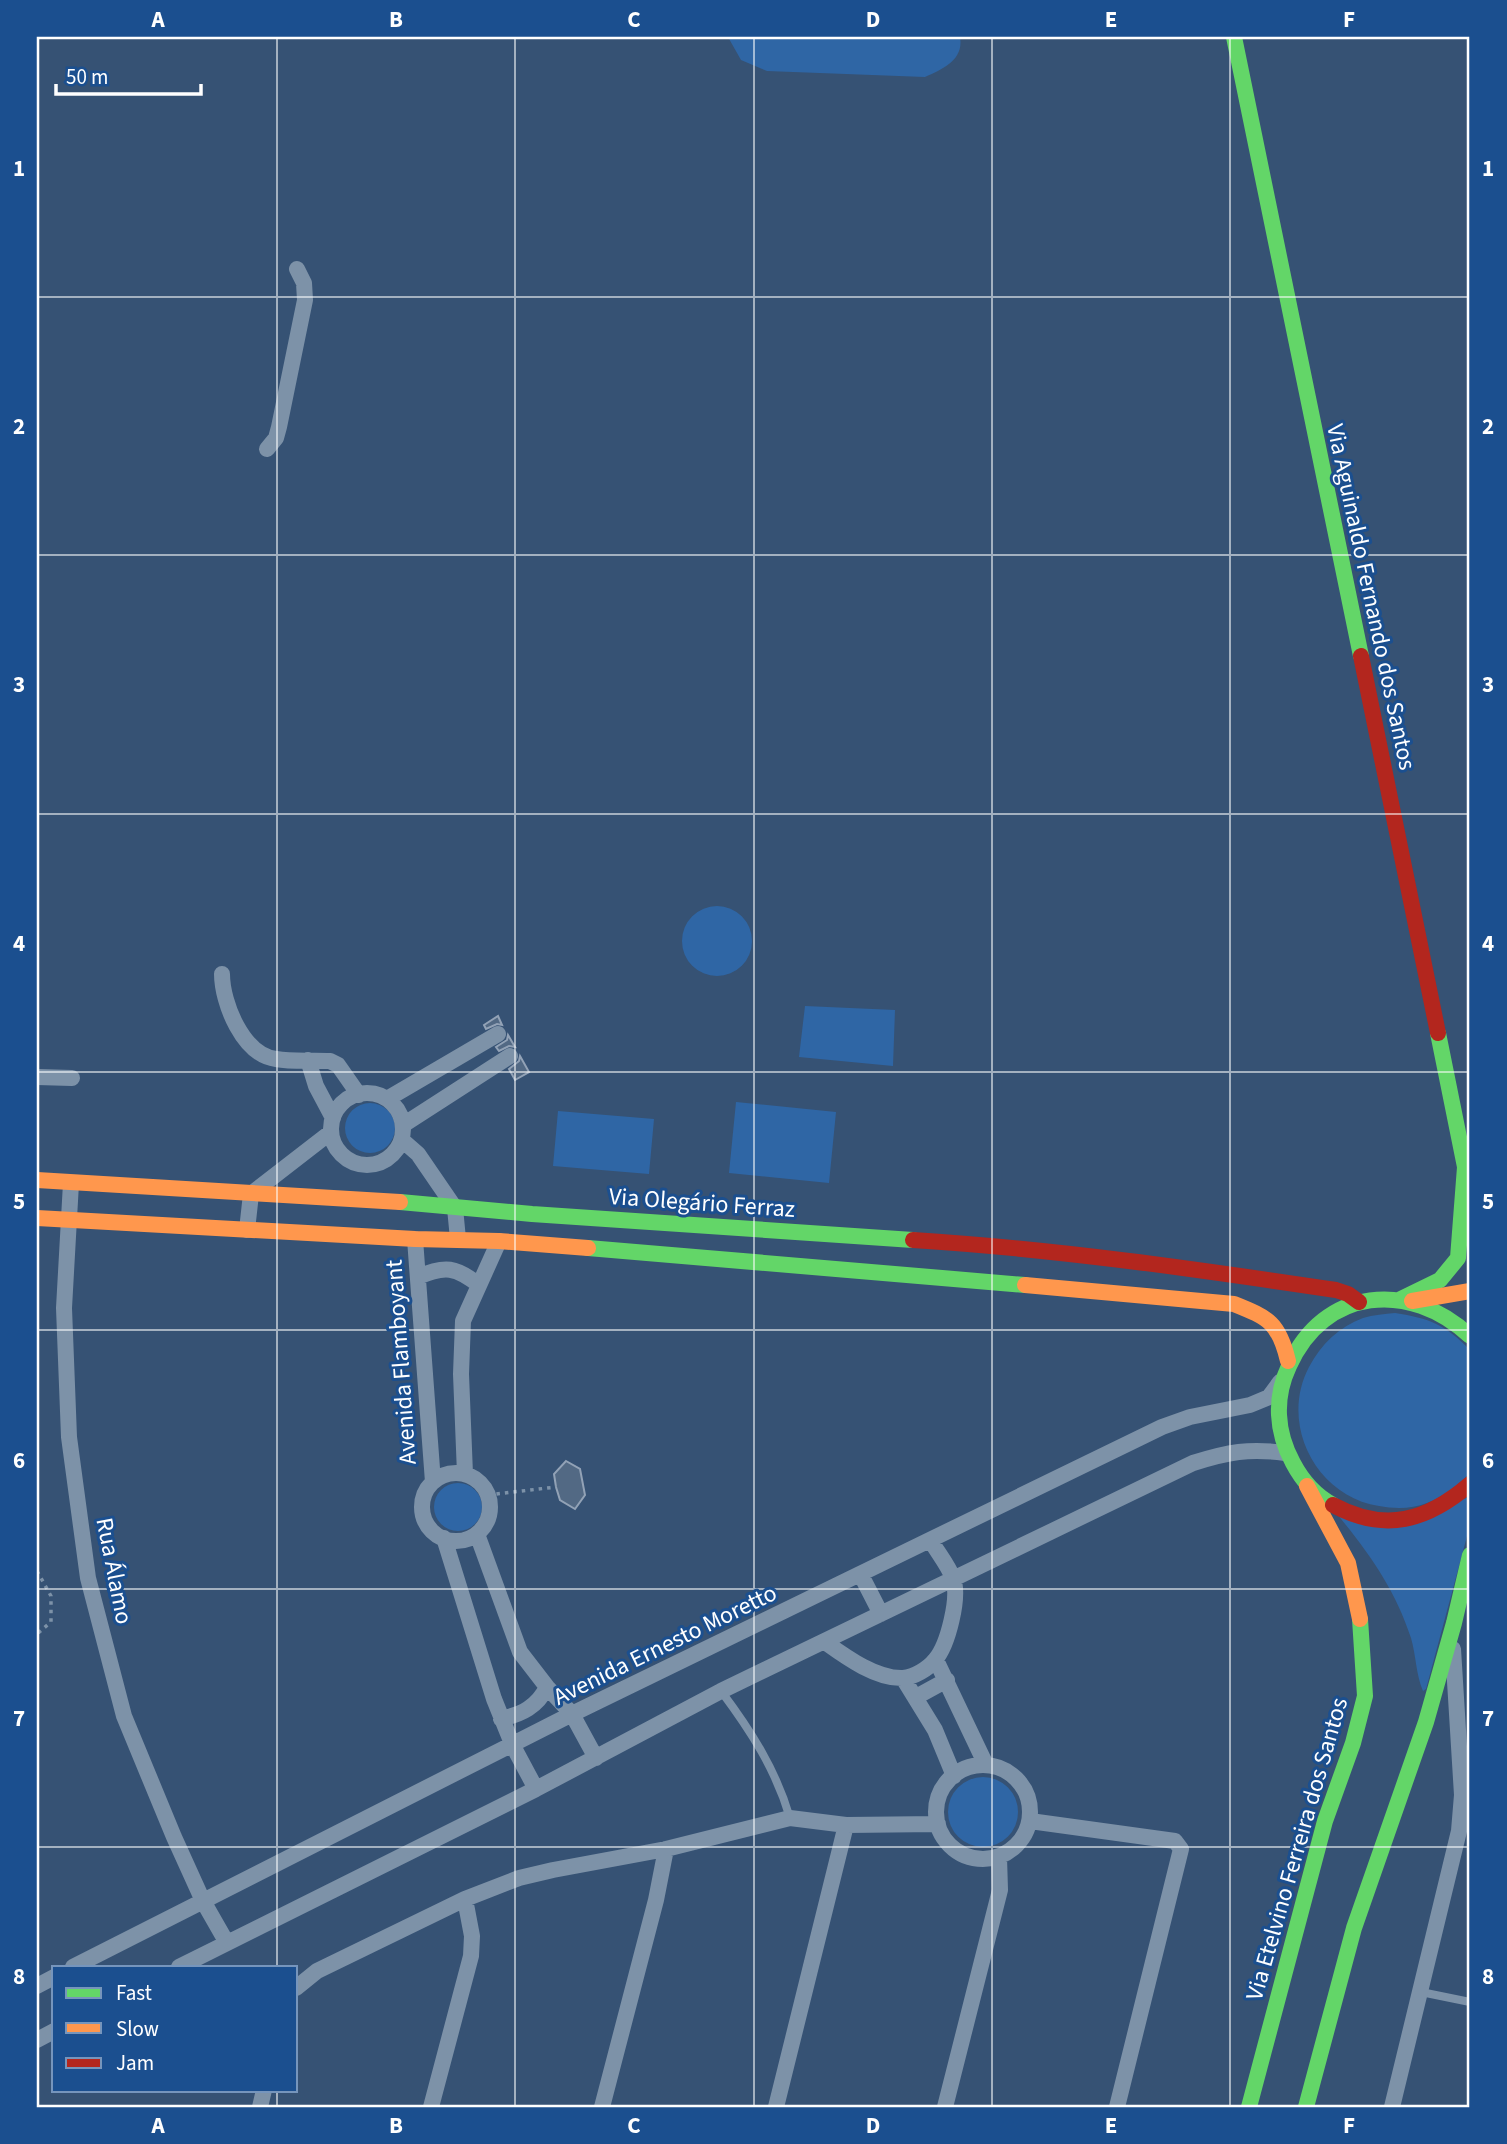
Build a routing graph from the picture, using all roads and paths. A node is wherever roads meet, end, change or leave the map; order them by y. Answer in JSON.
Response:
{"nodes":[{"id":1,"x":1234,"y":37,"type":"edge"},
{"id":2,"x":298,"y":269,"type":"dead end"},
{"id":3,"x":267,"y":449,"type":"dead end"},
{"id":4,"x":222,"y":974,"type":"dead end"},
{"id":5,"x":498,"y":1034,"type":"dead end"},
{"id":6,"x":510,"y":1056,"type":"dead end"},
{"id":7,"x":308,"y":1060,"type":"junction"},
{"id":8,"x":37,"y":1077,"type":"edge"},
{"id":9,"x":72,"y":1078,"type":"dead end"},
{"id":10,"x":359,"y":1095,"type":"junction"},
{"id":11,"x":387,"y":1099,"type":"junction"},
{"id":12,"x":332,"y":1125,"type":"junction"},
{"id":13,"x":403,"y":1133,"type":"junction"},
{"id":14,"x":1467,"y":1171,"type":"edge"},
{"id":15,"x":37,"y":1180,"type":"edge"},
{"id":16,"x":71,"y":1183,"type":"junction"},
{"id":17,"x":251,"y":1194,"type":"junction"},
{"id":18,"x":455,"y":1208,"type":"junction"},
{"id":19,"x":37,"y":1218,"type":"edge"},
{"id":20,"x":69,"y":1220,"type":"junction"},
{"id":21,"x":247,"y":1230,"type":"junction"},
{"id":22,"x":415,"y":1239,"type":"junction"},
{"id":23,"x":458,"y":1239,"type":"junction"},
{"id":24,"x":499,"y":1241,"type":"junction"},
{"id":25,"x":418,"y":1277,"type":"junction"},
{"id":26,"x":478,"y":1285,"type":"junction"},
{"id":27,"x":1470,"y":1291,"type":"edge"},
{"id":28,"x":1407,"y":1300,"type":"junction"},
{"id":29,"x":1359,"y":1302,"type":"junction"},
{"id":30,"x":1470,"y":1336,"type":"edge"},
{"id":31,"x":1287,"y":1362,"type":"junction"},
{"id":32,"x":1280,"y":1382,"type":"junction"},
{"id":33,"x":1286,"y":1452,"type":"junction"},
{"id":34,"x":465,"y":1474,"type":"junction"},
{"id":35,"x":433,"y":1482,"type":"junction"},
{"id":36,"x":1470,"y":1484,"type":"edge"},
{"id":37,"x":1307,"y":1486,"type":"junction"},
{"id":38,"x":556,"y":1487,"type":"dead end"},
{"id":39,"x":488,"y":1495,"type":"junction"},
{"id":40,"x":477,"y":1534,"type":"junction"},
{"id":41,"x":444,"y":1538,"type":"junction"},
{"id":42,"x":931,"y":1541,"type":"junction"},
{"id":43,"x":1470,"y":1555,"type":"edge"},
{"id":44,"x":37,"y":1571,"type":"edge"},
{"id":45,"x":861,"y":1575,"type":"junction"},
{"id":46,"x":954,"y":1580,"type":"junction"},
{"id":47,"x":881,"y":1614,"type":"junction"},
{"id":48,"x":1454,"y":1623,"type":"junction"},
{"id":49,"x":37,"y":1634,"type":"edge"},
{"id":50,"x":825,"y":1642,"type":"junction"},
{"id":51,"x":936,"y":1660,"type":"junction"},
{"id":52,"x":903,"y":1678,"type":"junction"},
{"id":53,"x":947,"y":1680,"type":"junction"},
{"id":54,"x":547,"y":1687,"type":"junction"},
{"id":55,"x":721,"y":1691,"type":"junction"},
{"id":56,"x":916,"y":1697,"type":"junction"},
{"id":57,"x":572,"y":1714,"type":"junction"},
{"id":58,"x":501,"y":1719,"type":"junction"},
{"id":59,"x":513,"y":1746,"type":"junction"},
{"id":60,"x":596,"y":1758,"type":"junction"},
{"id":61,"x":986,"y":1765,"type":"junction"},
{"id":62,"x":954,"y":1776,"type":"junction"},
{"id":63,"x":536,"y":1789,"type":"junction"},
{"id":64,"x":790,"y":1818,"type":"junction"},
{"id":65,"x":1030,"y":1821,"type":"junction"},
{"id":66,"x":937,"y":1824,"type":"junction"},
{"id":67,"x":846,"y":1825,"type":"junction"},
{"id":68,"x":666,"y":1849,"type":"junction"},
{"id":69,"x":999,"y":1857,"type":"junction"},
{"id":70,"x":465,"y":1899,"type":"junction"},
{"id":71,"x":204,"y":1901,"type":"junction"},
{"id":72,"x":227,"y":1943,"type":"junction"},
{"id":73,"x":75,"y":1966,"type":"edge"},
{"id":74,"x":181,"y":1966,"type":"edge"},
{"id":75,"x":298,"y":1986,"type":"edge"},
{"id":76,"x":1421,"y":1992,"type":"junction"},
{"id":77,"x":1470,"y":2002,"type":"edge"},
{"id":78,"x":431,"y":2107,"type":"edge"},
{"id":79,"x":602,"y":2107,"type":"edge"},
{"id":80,"x":775,"y":2107,"type":"edge"},
{"id":81,"x":945,"y":2107,"type":"edge"},
{"id":82,"x":1117,"y":2107,"type":"edge"},
{"id":83,"x":1249,"y":2107,"type":"edge"},
{"id":84,"x":1306,"y":2107,"type":"edge"},
{"id":85,"x":1392,"y":2107,"type":"edge"}],
"edges":[{"from":1,"to":14,"type":"main road","name":"Via Aguinaldo Fernando dos Santos"},
{"from":2,"to":3,"type":"street"},
{"from":4,"to":7,"type":"street"},
{"from":5,"to":11,"type":"street"},
{"from":6,"to":13,"type":"street"},
{"from":7,"to":10,"type":"street"},
{"from":7,"to":12,"type":"street"},
{"from":8,"to":9,"type":"street"},
{"from":10,"to":11,"type":"street"},
{"from":10,"to":12,"type":"street"},
{"from":11,"to":13,"type":"street"},
{"from":12,"to":13,"type":"street"},
{"from":12,"to":17,"type":"street"},
{"from":13,"to":18,"type":"street"},
{"from":14,"to":28,"type":"main road","name":"Via Aguinaldo Fernando dos Santos"},
{"from":15,"to":16,"type":"main road","name":"Via Olegário Ferraz"},
{"from":16,"to":17,"type":"main road","name":"Via Olegário Ferraz"},
{"from":16,"to":20,"type":"street","name":"Rua Álamo"},
{"from":17,"to":18,"type":"main road","name":"Via Olegário Ferraz"},
{"from":17,"to":21,"type":"street"},
{"from":18,"to":23,"type":"street"},
{"from":18,"to":29,"type":"main road","name":"Via Olegário Ferraz"},
{"from":19,"to":20,"type":"main road"},
{"from":20,"to":21,"type":"main road"},
{"from":20,"to":71,"type":"street","name":"Rua Álamo"},
{"from":21,"to":22,"type":"main road"},
{"from":22,"to":23,"type":"main road"},
{"from":22,"to":25,"type":"street","name":"Avenida Flamboyant"},
{"from":23,"to":24,"type":"main road"},
{"from":24,"to":26,"type":"street"},
{"from":24,"to":31,"type":"main road"},
{"from":25,"to":26,"type":"street"},
{"from":25,"to":35,"type":"street","name":"Avenida Flamboyant"},
{"from":26,"to":34,"type":"street"},
{"from":27,"to":28,"type":"main road"},
{"from":28,"to":29,"type":"main road"},
{"from":28,"to":30,"type":"main road"},
{"from":29,"to":31,"type":"main road","name":"Via Etelvino Ferreira dos Santos"},
{"from":31,"to":32,"type":"main road","name":"Via Etelvino Ferreira dos Santos"},
{"from":32,"to":33,"type":"main road","name":"Via Etelvino Ferreira dos Santos"},
{"from":32,"to":42,"type":"street","name":"Avenida Ernesto Moretto"},
{"from":33,"to":37,"type":"main road","name":"Via Etelvino Ferreira dos Santos"},
{"from":33,"to":46,"type":"street"},
{"from":34,"to":35,"type":"street"},
{"from":34,"to":39,"type":"street"},
{"from":35,"to":41,"type":"street"},
{"from":36,"to":37,"type":"main road"},
{"from":37,"to":83,"type":"main road","name":"Via Etelvino Ferreira dos Santos"},
{"from":38,"to":39,"type":"path"},
{"from":39,"to":40,"type":"street"},
{"from":40,"to":41,"type":"street"},
{"from":40,"to":54,"type":"street"},
{"from":41,"to":58,"type":"street"},
{"from":42,"to":45,"type":"street","name":"Avenida Ernesto Moretto"},
{"from":42,"to":46,"type":"street"},
{"from":43,"to":48,"type":"main road"},
{"from":44,"to":49,"type":"path"},
{"from":45,"to":47,"type":"street"},
{"from":45,"to":57,"type":"street","name":"Avenida Ernesto Moretto"},
{"from":46,"to":47,"type":"street"},
{"from":46,"to":51,"type":"street"},
{"from":47,"to":50,"type":"street"},
{"from":48,"to":76,"type":"street"},
{"from":48,"to":84,"type":"main road"},
{"from":50,"to":52,"type":"street"},
{"from":50,"to":55,"type":"street"},
{"from":51,"to":52,"type":"street"},
{"from":51,"to":53,"type":"street"},
{"from":52,"to":56,"type":"street"},
{"from":53,"to":56,"type":"street"},
{"from":53,"to":61,"type":"street"},
{"from":54,"to":57,"type":"street"},
{"from":54,"to":58,"type":"street"},
{"from":55,"to":60,"type":"street"},
{"from":55,"to":64,"type":"lane"},
{"from":56,"to":62,"type":"street"},
{"from":57,"to":59,"type":"street","name":"Avenida Ernesto Moretto"},
{"from":57,"to":60,"type":"street"},
{"from":58,"to":59,"type":"street"},
{"from":59,"to":63,"type":"street"},
{"from":59,"to":71,"type":"street","name":"Avenida Ernesto Moretto"},
{"from":60,"to":63,"type":"street"},
{"from":61,"to":62,"type":"street"},
{"from":61,"to":65,"type":"street"},
{"from":62,"to":66,"type":"street"},
{"from":63,"to":72,"type":"street"},
{"from":64,"to":67,"type":"street"},
{"from":64,"to":68,"type":"street"},
{"from":65,"to":69,"type":"street"},
{"from":65,"to":82,"type":"street"},
{"from":66,"to":67,"type":"street"},
{"from":66,"to":69,"type":"street"},
{"from":67,"to":80,"type":"street"},
{"from":68,"to":70,"type":"street"},
{"from":68,"to":79,"type":"street"},
{"from":69,"to":81,"type":"street"},
{"from":70,"to":75,"type":"street"},
{"from":70,"to":78,"type":"street"},
{"from":71,"to":72,"type":"street","name":"Rua Álamo"},
{"from":71,"to":73,"type":"street","name":"Avenida Ernesto Moretto"},
{"from":72,"to":74,"type":"street"},
{"from":76,"to":77,"type":"lane"},
{"from":76,"to":85,"type":"street"}]}
